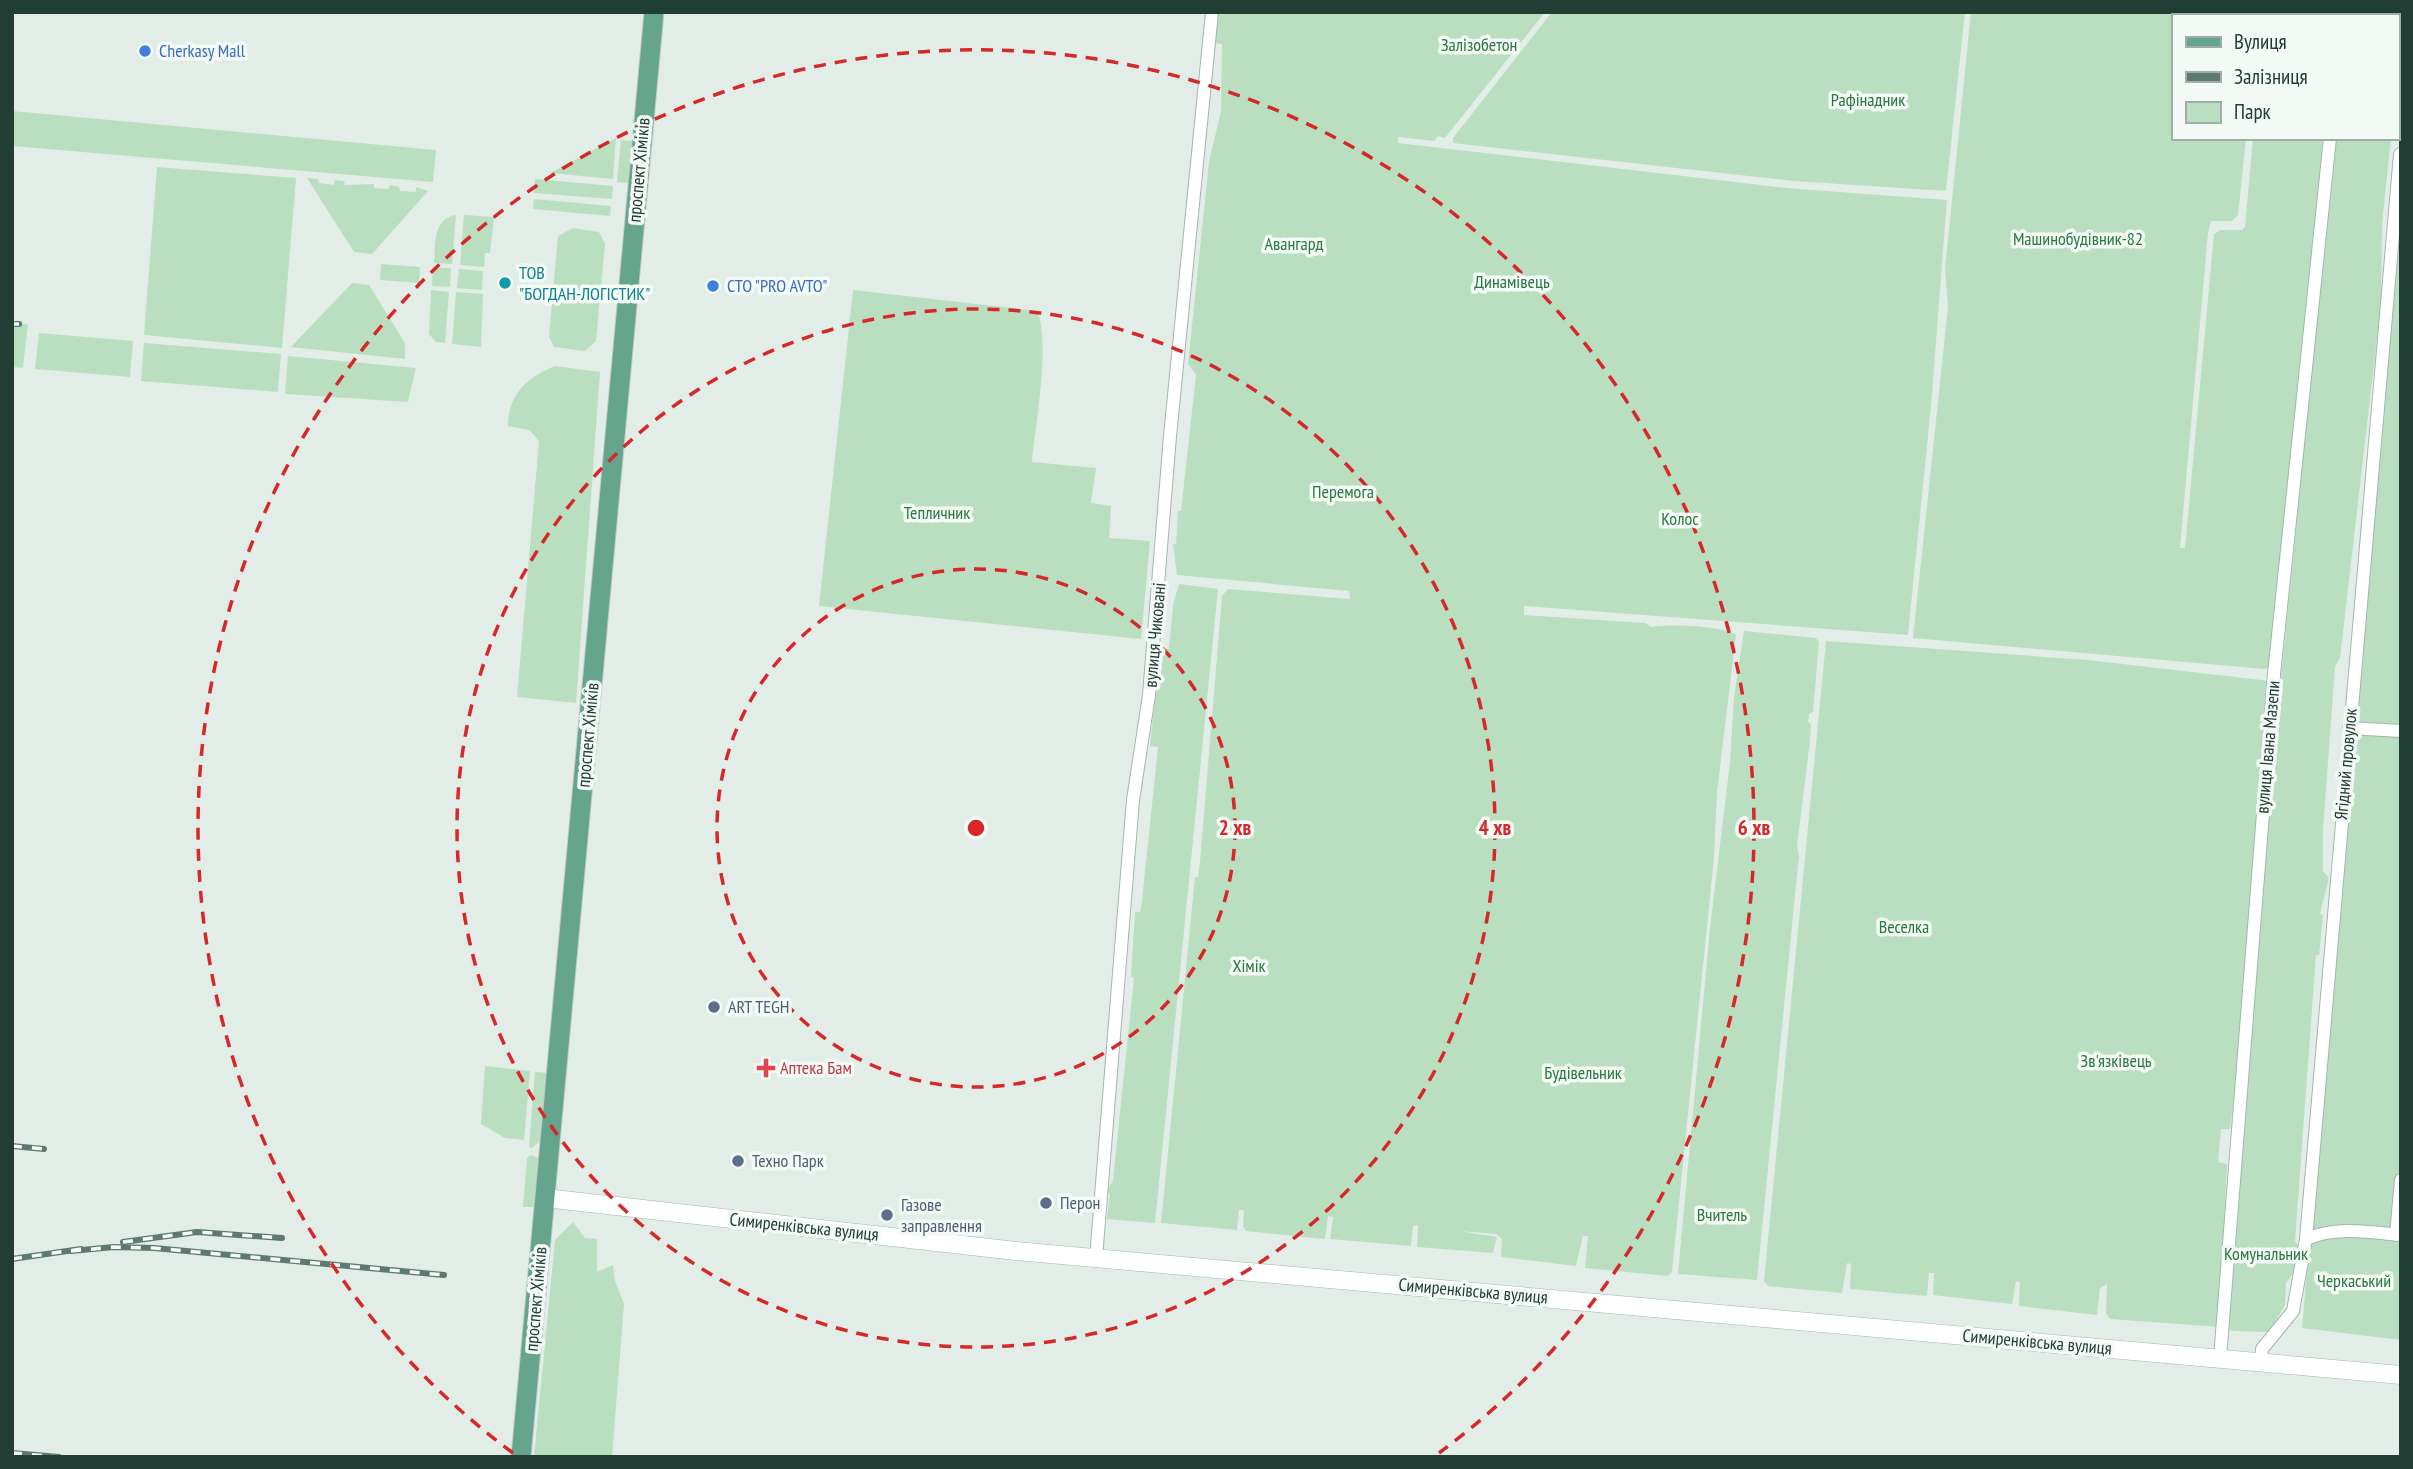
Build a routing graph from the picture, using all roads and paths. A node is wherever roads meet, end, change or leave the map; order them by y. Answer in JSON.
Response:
{"nodes":[{"id":1,"x":654,"y":12,"type":"edge"},
{"id":2,"x":1212,"y":12,"type":"edge"},
{"id":3,"x":2330,"y":140,"type":"edge"},
{"id":4,"x":2400,"y":154,"type":"edge"},
{"id":5,"x":2397,"y":226,"type":"edge"},
{"id":6,"x":2349,"y":728,"type":"junction"},
{"id":7,"x":2401,"y":732,"type":"edge"},
{"id":8,"x":2401,"y":1180,"type":"edge"},
{"id":9,"x":545,"y":1198,"type":"junction"},
{"id":10,"x":2398,"y":1235,"type":"edge"},
{"id":11,"x":2306,"y":1239,"type":"junction"},
{"id":12,"x":1096,"y":1258,"type":"junction"},
{"id":13,"x":2220,"y":1358,"type":"junction"},
{"id":14,"x":2261,"y":1362,"type":"junction"},
{"id":15,"x":2401,"y":1375,"type":"edge"},
{"id":16,"x":521,"y":1457,"type":"edge"}],
"edges":[{"from":1,"to":9,"type":"main road","name":"проспект Хіміків"},
{"from":2,"to":12,"type":"street","name":"вулиця Чиковані"},
{"from":3,"to":13,"type":"street","name":"вулиця Івана Мазепи"},
{"from":4,"to":5,"type":"street","name":"Ягідний провулок"},
{"from":5,"to":6,"type":"street","name":"Ягідний провулок"},
{"from":6,"to":7,"type":"street"},
{"from":6,"to":11,"type":"street","name":"Ягідний провулок"},
{"from":8,"to":10,"type":"street"},
{"from":9,"to":12,"type":"main road","name":"Симиренківська вулиця"},
{"from":9,"to":16,"type":"main road","name":"проспект Хіміків"},
{"from":10,"to":11,"type":"street"},
{"from":11,"to":14,"type":"street","name":"Ягідний провулок"},
{"from":12,"to":13,"type":"main road","name":"Симиренківська вулиця"},
{"from":13,"to":14,"type":"main road","name":"Симиренківська вулиця"},
{"from":14,"to":15,"type":"main road","name":"Симиренківська вулиця"}]}
